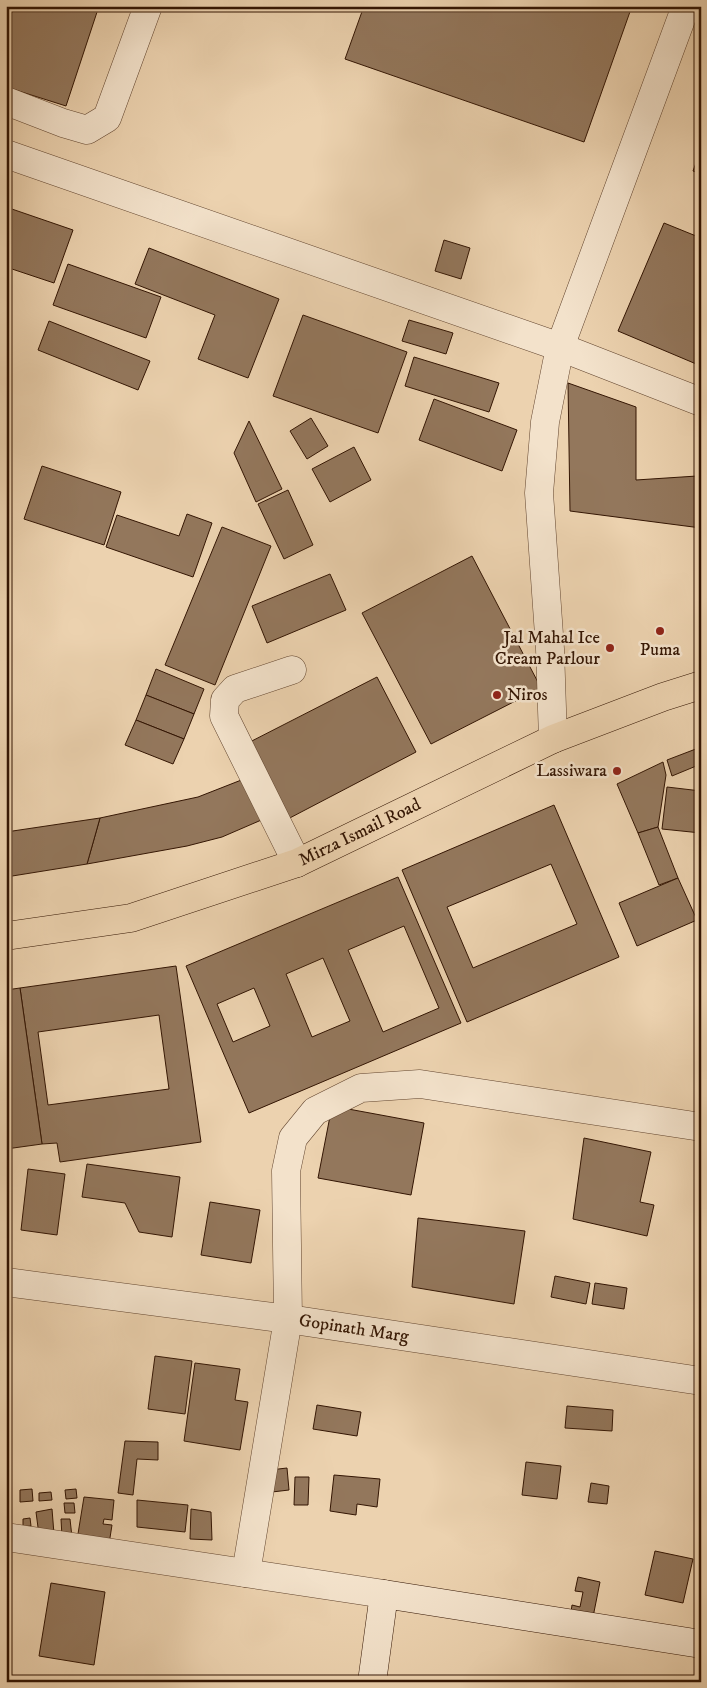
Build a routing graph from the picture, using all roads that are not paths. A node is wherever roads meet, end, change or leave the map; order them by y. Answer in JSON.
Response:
{"nodes":[{"id":1,"x":148,"y":6,"type":"edge"},
{"id":2,"x":686,"y":6,"type":"edge"},
{"id":3,"x":6,"y":101,"type":"edge"},
{"id":4,"x":6,"y":154,"type":"edge"},
{"id":5,"x":560,"y":347,"type":"junction"},
{"id":6,"x":701,"y":402,"type":"edge"},
{"id":7,"x":292,"y":670,"type":"dead end"},
{"id":8,"x":701,"y":685,"type":"edge"},
{"id":9,"x":553,"y":739,"type":"junction"},
{"id":10,"x":296,"y":862,"type":"junction"},
{"id":11,"x":6,"y":936,"type":"edge"},
{"id":12,"x":701,"y":1127,"type":"edge"},
{"id":13,"x":6,"y":1282,"type":"edge"},
{"id":14,"x":288,"y":1319,"type":"junction"},
{"id":15,"x":701,"y":1381,"type":"edge"},
{"id":16,"x":6,"y":1537,"type":"edge"},
{"id":17,"x":246,"y":1572,"type":"junction"},
{"id":18,"x":384,"y":1594,"type":"junction"},
{"id":19,"x":701,"y":1644,"type":"edge"},
{"id":20,"x":372,"y":1682,"type":"edge"}],
"edges":[{"from":1,"to":3,"type":"street"},
{"from":2,"to":5,"type":"street"},
{"from":4,"to":5,"type":"street"},
{"from":5,"to":6,"type":"street"},
{"from":5,"to":9,"type":"street"},
{"from":7,"to":10,"type":"street"},
{"from":8,"to":9,"type":"highway","name":"Mirza Ismail Road"},
{"from":9,"to":10,"type":"highway","name":"Mirza Ismail Road"},
{"from":10,"to":11,"type":"highway","name":"Mirza Ismail Road"},
{"from":12,"to":14,"type":"street"},
{"from":13,"to":14,"type":"street","name":"Gopinath Marg"},
{"from":14,"to":15,"type":"street","name":"Gopinath Marg"},
{"from":14,"to":17,"type":"street"},
{"from":16,"to":17,"type":"street"},
{"from":17,"to":18,"type":"street"},
{"from":18,"to":19,"type":"street"},
{"from":18,"to":20,"type":"street"}]}
